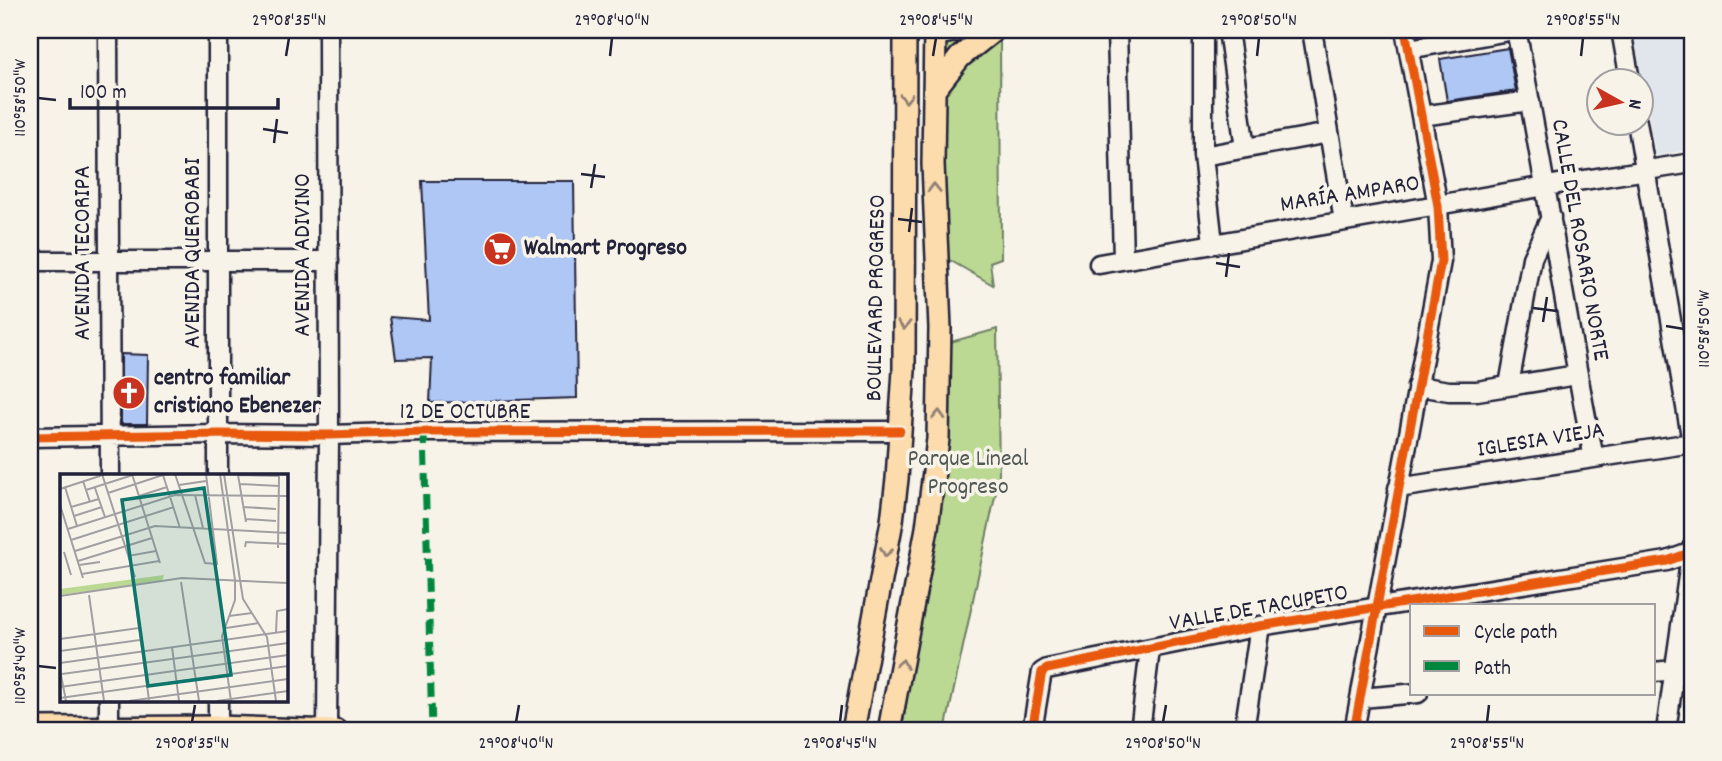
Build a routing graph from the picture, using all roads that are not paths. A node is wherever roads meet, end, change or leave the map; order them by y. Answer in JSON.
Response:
{"nodes":[{"id":1,"x":108,"y":30,"type":"edge"},
{"id":2,"x":218,"y":30,"type":"edge"},
{"id":3,"x":328,"y":30,"type":"edge"},
{"id":4,"x":905,"y":30,"type":"edge"},
{"id":5,"x":967,"y":30,"type":"edge"},
{"id":6,"x":994,"y":30,"type":"edge"},
{"id":7,"x":1117,"y":30,"type":"edge"},
{"id":8,"x":1203,"y":30,"type":"edge"},
{"id":9,"x":1228,"y":30,"type":"edge"},
{"id":10,"x":1312,"y":30,"type":"edge"},
{"id":11,"x":1405,"y":30,"type":"edge"},
{"id":12,"x":1515,"y":30,"type":"edge"},
{"id":13,"x":1621,"y":30,"type":"edge"},
{"id":14,"x":933,"y":32,"type":"edge"},
{"id":15,"x":1409,"y":49,"type":"junction"},
{"id":16,"x":1627,"y":66,"type":"edge"},
{"id":17,"x":906,"y":68,"type":"junction"},
{"id":18,"x":935,"y":89,"type":"junction"},
{"id":19,"x":1530,"y":101,"type":"junction"},
{"id":20,"x":1421,"y":116,"type":"junction"},
{"id":21,"x":1329,"y":133,"type":"junction"},
{"id":22,"x":1639,"y":136,"type":"edge"},
{"id":23,"x":1245,"y":148,"type":"junction"},
{"id":24,"x":1203,"y":156,"type":"junction"},
{"id":25,"x":1692,"y":163,"type":"edge"},
{"id":26,"x":1645,"y":172,"type":"junction"},
{"id":27,"x":1545,"y":186,"type":"junction"},
{"id":28,"x":1438,"y":205,"type":"junction"},
{"id":29,"x":1550,"y":217,"type":"junction"},
{"id":30,"x":1344,"y":221,"type":"junction"},
{"id":31,"x":1213,"y":243,"type":"junction"},
{"id":32,"x":1123,"y":260,"type":"junction"},
{"id":33,"x":30,"y":261,"type":"edge"},
{"id":34,"x":110,"y":261,"type":"junction"},
{"id":35,"x":218,"y":261,"type":"junction"},
{"id":36,"x":328,"y":261,"type":"junction"},
{"id":37,"x":1099,"y":264,"type":"dead end"},
{"id":38,"x":1577,"y":374,"type":"junction"},
{"id":39,"x":1509,"y":385,"type":"junction"},
{"id":40,"x":1417,"y":386,"type":"junction"},
{"id":41,"x":900,"y":431,"type":"junction"},
{"id":42,"x":218,"y":434,"type":"junction"},
{"id":43,"x":329,"y":435,"type":"junction"},
{"id":44,"x":110,"y":436,"type":"junction"},
{"id":45,"x":30,"y":437,"type":"edge"},
{"id":46,"x":1692,"y":442,"type":"edge"},
{"id":47,"x":1594,"y":458,"type":"junction"},
{"id":48,"x":110,"y":474,"type":"edge"},
{"id":49,"x":218,"y":474,"type":"edge"},
{"id":50,"x":1398,"y":488,"type":"junction"},
{"id":51,"x":1692,"y":551,"type":"edge"},
{"id":52,"x":1377,"y":607,"type":"junction"},
{"id":53,"x":1261,"y":626,"type":"junction"},
{"id":54,"x":1150,"y":649,"type":"junction"},
{"id":55,"x":1674,"y":670,"type":"junction"},
{"id":56,"x":1656,"y":672,"type":"edge"},
{"id":57,"x":1410,"y":694,"type":"edge"},
{"id":58,"x":1361,"y":698,"type":"junction"},
{"id":59,"x":109,"y":702,"type":"edge"},
{"id":60,"x":218,"y":702,"type":"edge"},
{"id":61,"x":30,"y":727,"type":"edge"},
{"id":62,"x":109,"y":729,"type":"edge"},
{"id":63,"x":218,"y":729,"type":"edge"},
{"id":64,"x":330,"y":731,"type":"edge"},
{"id":65,"x":853,"y":731,"type":"edge"},
{"id":66,"x":889,"y":731,"type":"edge"},
{"id":67,"x":1032,"y":731,"type":"edge"},
{"id":68,"x":1140,"y":731,"type":"edge"},
{"id":69,"x":1244,"y":731,"type":"edge"},
{"id":70,"x":1354,"y":731,"type":"edge"},
{"id":71,"x":1666,"y":731,"type":"edge"}],
"edges":[{"from":1,"to":34,"type":"street","name":"AVENIDA TECORIPA"},
{"from":2,"to":35,"type":"street","name":"AVENIDA QUEROBABI"},
{"from":3,"to":36,"type":"street","name":"AVENIDA ADIVINO"},
{"from":4,"to":17,"type":"main road","name":"BOULEVARD PROGRESO"},
{"from":5,"to":14,"type":"street"},
{"from":6,"to":18,"type":"main road"},
{"from":7,"to":32,"type":"street"},
{"from":8,"to":24,"type":"street"},
{"from":9,"to":23,"type":"street"},
{"from":10,"to":21,"type":"street"},
{"from":11,"to":15,"type":"street"},
{"from":12,"to":15,"type":"street"},
{"from":12,"to":19,"type":"street","name":"CALLE DEL ROSARIO NORTE"},
{"from":13,"to":16,"type":"street"},
{"from":14,"to":17,"type":"main road"},
{"from":14,"to":18,"type":"main road"},
{"from":15,"to":20,"type":"street"},
{"from":17,"to":41,"type":"main road","name":"BOULEVARD PROGRESO","one_way":true},
{"from":66,"to":18,"type":"main road","one_way":true},
{"from":19,"to":20,"type":"street"},
{"from":19,"to":27,"type":"street","name":"CALLE DEL ROSARIO NORTE"},
{"from":20,"to":28,"type":"street"},
{"from":21,"to":23,"type":"street"},
{"from":21,"to":30,"type":"street"},
{"from":22,"to":26,"type":"street"},
{"from":23,"to":24,"type":"street"},
{"from":24,"to":31,"type":"street"},
{"from":25,"to":26,"type":"street","name":"MARÍA AMPARO"},
{"from":26,"to":27,"type":"street","name":"MARÍA AMPARO"},
{"from":26,"to":46,"type":"street"},
{"from":27,"to":28,"type":"street","name":"MARÍA AMPARO"},
{"from":27,"to":29,"type":"street","name":"CALLE DEL ROSARIO NORTE"},
{"from":28,"to":30,"type":"street","name":"MARÍA AMPARO"},
{"from":28,"to":40,"type":"street"},
{"from":29,"to":38,"type":"street","name":"CALLE DEL ROSARIO NORTE"},
{"from":29,"to":39,"type":"street"},
{"from":30,"to":31,"type":"street","name":"MARÍA AMPARO"},
{"from":31,"to":32,"type":"street","name":"MARÍA AMPARO"},
{"from":32,"to":37,"type":"street","name":"MARÍA AMPARO"},
{"from":33,"to":34,"type":"street"},
{"from":34,"to":35,"type":"street"},
{"from":34,"to":44,"type":"street","name":"AVENIDA TECORIPA"},
{"from":35,"to":36,"type":"street"},
{"from":35,"to":42,"type":"street","name":"AVENIDA QUEROBABI"},
{"from":36,"to":43,"type":"street","name":"AVENIDA ADIVINO"},
{"from":38,"to":39,"type":"street"},
{"from":38,"to":47,"type":"street","name":"CALLE DEL ROSARIO NORTE"},
{"from":39,"to":40,"type":"street"},
{"from":40,"to":50,"type":"street"},
{"from":41,"to":43,"type":"street","name":"12 DE OCTUBRE"},
{"from":41,"to":65,"type":"main road","name":"BOULEVARD PROGRESO","one_way":true},
{"from":42,"to":43,"type":"street","name":"12 DE OCTUBRE"},
{"from":42,"to":44,"type":"street","name":"12 DE OCTUBRE"},
{"from":42,"to":49,"type":"street","name":"AVENIDA QUEROBABI"},
{"from":43,"to":64,"type":"street","name":"AVENIDA ADIVINO"},
{"from":44,"to":45,"type":"street","name":"12 DE OCTUBRE"},
{"from":44,"to":48,"type":"street","name":"AVENIDA TECORIPA"},
{"from":46,"to":47,"type":"street","name":"IGLESIA VIEJA"},
{"from":47,"to":50,"type":"street","name":"IGLESIA VIEJA"},
{"from":50,"to":52,"type":"street"},
{"from":51,"to":52,"type":"street","name":"VALLE DE TACUPETO"},
{"from":51,"to":55,"type":"street"},
{"from":52,"to":53,"type":"street","name":"VALLE DE TACUPETO"},
{"from":52,"to":58,"type":"street"},
{"from":53,"to":54,"type":"street","name":"VALLE DE TACUPETO"},
{"from":53,"to":69,"type":"street"},
{"from":54,"to":67,"type":"street","name":"VALLE DE TACUPETO"},
{"from":54,"to":68,"type":"street"},
{"from":55,"to":56,"type":"street"},
{"from":55,"to":71,"type":"street"},
{"from":57,"to":58,"type":"street"},
{"from":58,"to":70,"type":"street"},
{"from":59,"to":62,"type":"street"},
{"from":60,"to":63,"type":"street"},
{"from":61,"to":62,"type":"main road"},
{"from":62,"to":63,"type":"main road"},
{"from":63,"to":64,"type":"main road"}]}
